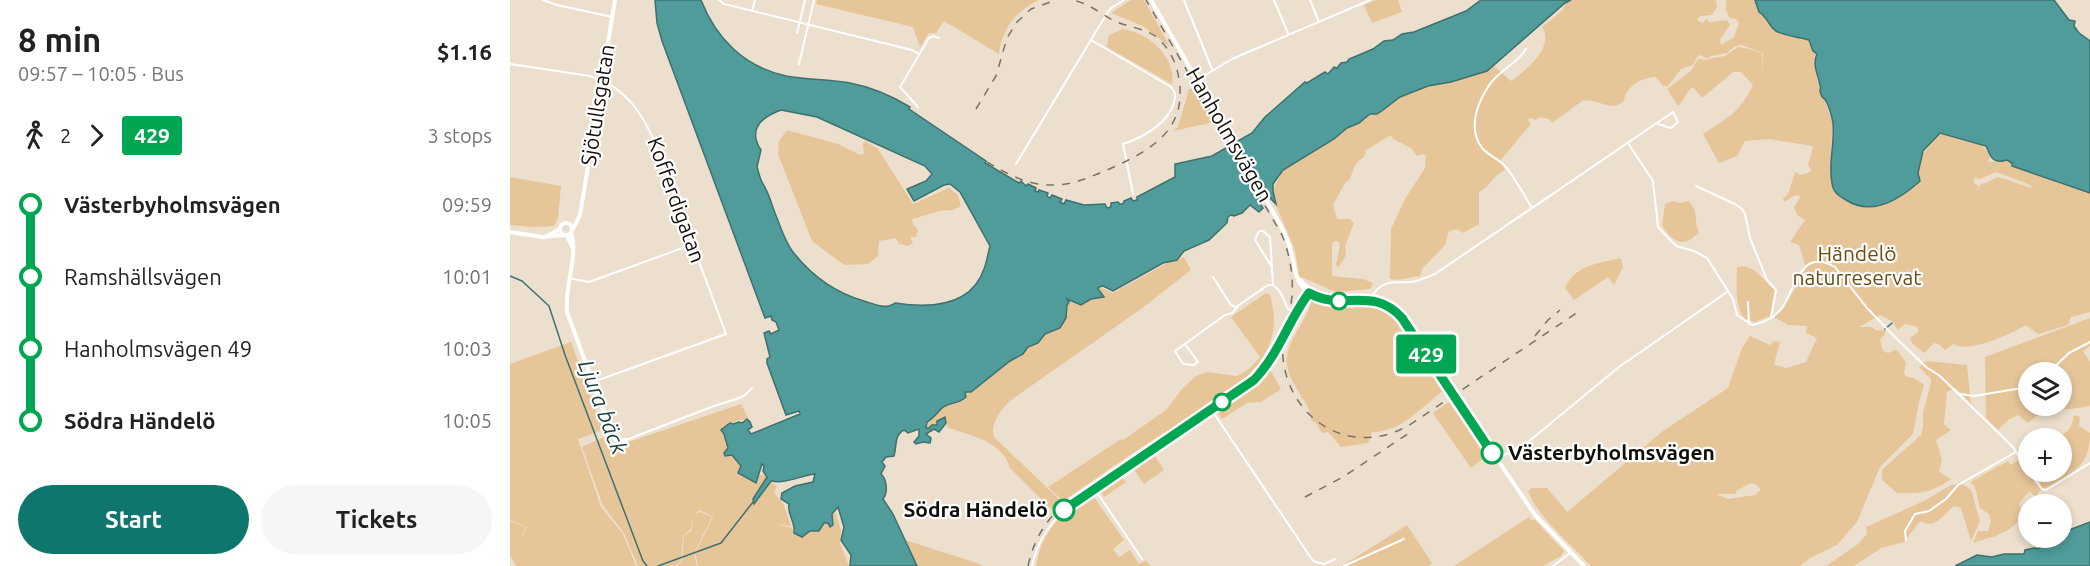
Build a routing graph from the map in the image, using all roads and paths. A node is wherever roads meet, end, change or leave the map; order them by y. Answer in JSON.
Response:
{"nodes":[{"id":1,"x":543,"y":0,"type":"edge"},
{"id":2,"x":615,"y":0,"type":"edge"},
{"id":3,"x":719,"y":0,"type":"edge"},
{"id":4,"x":754,"y":0,"type":"edge"},
{"id":5,"x":805,"y":0,"type":"edge"},
{"id":6,"x":814,"y":0,"type":"edge"},
{"id":7,"x":1124,"y":0,"type":"edge"},
{"id":8,"x":1151,"y":0,"type":"edge"},
{"id":9,"x":1184,"y":0,"type":"edge"},
{"id":10,"x":1274,"y":0,"type":"edge"},
{"id":11,"x":1310,"y":0,"type":"edge"},
{"id":12,"x":1370,"y":0,"type":"edge"},
{"id":13,"x":1363,"y":1,"type":"edge"},
{"id":14,"x":752,"y":11,"type":"junction"},
{"id":15,"x":612,"y":17,"type":"junction"},
{"id":16,"x":800,"y":22,"type":"junction"},
{"id":17,"x":1319,"y":22,"type":"junction"},
{"id":18,"x":808,"y":25,"type":"junction"},
{"id":19,"x":797,"y":33,"type":"dead end"},
{"id":20,"x":1288,"y":34,"type":"junction"},
{"id":21,"x":939,"y":38,"type":"dead end"},
{"id":22,"x":1091,"y":40,"type":"junction"},
{"id":23,"x":1527,"y":48,"type":"dead end"},
{"id":24,"x":919,"y":54,"type":"junction"},
{"id":25,"x":510,"y":64,"type":"edge"},
{"id":26,"x":799,"y":64,"type":"dead end"},
{"id":27,"x":1213,"y":70,"type":"junction"},
{"id":28,"x":602,"y":79,"type":"junction"},
{"id":29,"x":1197,"y":80,"type":"junction"},
{"id":30,"x":918,"y":106,"type":"dead end"},
{"id":31,"x":1658,"y":124,"type":"junction"},
{"id":32,"x":1628,"y":143,"type":"junction"},
{"id":33,"x":1016,"y":164,"type":"dead end"},
{"id":34,"x":1696,"y":186,"type":"dead end"},
{"id":35,"x":1133,"y":194,"type":"dead end"},
{"id":36,"x":1532,"y":208,"type":"junction"},
{"id":37,"x":580,"y":210,"type":"junction"},
{"id":38,"x":566,"y":224,"type":"junction"},
{"id":39,"x":560,"y":229,"type":"junction"},
{"id":40,"x":572,"y":231,"type":"junction"},
{"id":41,"x":510,"y":232,"type":"edge"},
{"id":42,"x":565,"y":235,"type":"junction"},
{"id":43,"x":543,"y":237,"type":"junction"},
{"id":44,"x":692,"y":245,"type":"junction"},
{"id":45,"x":574,"y":249,"type":"junction"},
{"id":46,"x":1272,"y":267,"type":"junction"},
{"id":47,"x":1214,"y":277,"type":"dead end"},
{"id":48,"x":569,"y":278,"type":"junction"},
{"id":49,"x":1273,"y":285,"type":"junction"},
{"id":50,"x":1310,"y":291,"type":"junction"},
{"id":51,"x":1727,"y":292,"type":"junction"},
{"id":52,"x":1375,"y":299,"type":"junction"},
{"id":53,"x":1748,"y":302,"type":"dead end"},
{"id":54,"x":1238,"y":307,"type":"junction"},
{"id":55,"x":1293,"y":316,"type":"junction"},
{"id":56,"x":1771,"y":318,"type":"junction"},
{"id":57,"x":1750,"y":325,"type":"junction"},
{"id":58,"x":2090,"y":342,"type":"edge"},
{"id":59,"x":1185,"y":344,"type":"junction"},
{"id":60,"x":2059,"y":362,"type":"edge"},
{"id":61,"x":593,"y":382,"type":"junction"},
{"id":62,"x":752,"y":388,"type":"dead end"},
{"id":63,"x":2018,"y":389,"type":"edge"},
{"id":64,"x":1958,"y":393,"type":"junction"},
{"id":65,"x":1211,"y":409,"type":"junction"},
{"id":66,"x":626,"y":440,"type":"joint"},
{"id":67,"x":2016,"y":452,"type":"junction"},
{"id":68,"x":1496,"y":459,"type":"junction"},
{"id":69,"x":2090,"y":463,"type":"edge"},
{"id":70,"x":1094,"y":488,"type":"junction"},
{"id":71,"x":1404,"y":539,"type":"dead end"},
{"id":72,"x":1906,"y":540,"type":"dead end"},
{"id":73,"x":1570,"y":553,"type":"junction"},
{"id":74,"x":1142,"y":559,"type":"dead end"},
{"id":75,"x":1335,"y":559,"type":"dead end"},
{"id":76,"x":1032,"y":566,"type":"edge"},
{"id":77,"x":1344,"y":566,"type":"edge"},
{"id":78,"x":1553,"y":566,"type":"edge"},
{"id":79,"x":1584,"y":566,"type":"edge"}],
"edges":[{"from":1,"to":15,"type":"street"},
{"from":2,"to":15,"type":"street","name":"Sjötullsgatan"},
{"from":3,"to":14,"type":"street"},
{"from":4,"to":14,"type":"street"},
{"from":5,"to":16,"type":"street"},
{"from":6,"to":18,"type":"street"},
{"from":7,"to":22,"type":"street"},
{"from":8,"to":29,"type":"street","name":"Hanholmsvägen"},
{"from":9,"to":27,"type":"street"},
{"from":10,"to":20,"type":"street"},
{"from":11,"to":17,"type":"street"},
{"from":12,"to":13,"type":"street"},
{"from":13,"to":17,"type":"street"},
{"from":14,"to":16,"type":"street"},
{"from":15,"to":28,"type":"street","name":"Sjötullsgatan"},
{"from":16,"to":18,"type":"street"},
{"from":16,"to":19,"type":"street"},
{"from":17,"to":20,"type":"street"},
{"from":18,"to":24,"type":"street"},
{"from":18,"to":26,"type":"street"},
{"from":20,"to":27,"type":"street"},
{"from":21,"to":24,"type":"street"},
{"from":22,"to":33,"type":"street"},
{"from":22,"to":35,"type":"street"},
{"from":23,"to":36,"type":"street"},
{"from":24,"to":30,"type":"street"},
{"from":25,"to":28,"type":"street"},
{"from":27,"to":29,"type":"street"},
{"from":28,"to":37,"type":"street","name":"Sjötullsgatan"},
{"from":28,"to":44,"type":"street","name":"Kofferdigatan"},
{"from":29,"to":50,"type":"street","name":"Hanholmsvägen"},
{"from":31,"to":31,"type":"street"},
{"from":31,"to":32,"type":"street"},
{"from":32,"to":36,"type":"street"},
{"from":32,"to":51,"type":"street"},
{"from":34,"to":56,"type":"street"},
{"from":36,"to":52,"type":"street"},
{"from":37,"to":38,"type":"street"},
{"from":37,"to":40,"type":"street","name":"Sjötullsgatan"},
{"from":38,"to":39,"type":"street"},
{"from":38,"to":40,"type":"street"},
{"from":39,"to":42,"type":"street"},
{"from":39,"to":43,"type":"street"},
{"from":40,"to":42,"type":"street"},
{"from":40,"to":45,"type":"street","name":"Sjötullsgatan"},
{"from":41,"to":43,"type":"street"},
{"from":42,"to":43,"type":"street"},
{"from":42,"to":45,"type":"street"},
{"from":44,"to":48,"type":"street"},
{"from":44,"to":61,"type":"street","name":"Kofferdigatan"},
{"from":45,"to":48,"type":"street","name":"Sjötullsgatan"},
{"from":46,"to":46,"type":"street"},
{"from":46,"to":49,"type":"street"},
{"from":47,"to":54,"type":"street"},
{"from":48,"to":61,"type":"street","name":"Sjötullsgatan"},
{"from":49,"to":54,"type":"street"},
{"from":49,"to":55,"type":"street"},
{"from":50,"to":52,"type":"street"},
{"from":50,"to":55,"type":"street"},
{"from":51,"to":57,"type":"street"},
{"from":51,"to":68,"type":"street"},
{"from":52,"to":68,"type":"street"},
{"from":53,"to":57,"type":"street"},
{"from":54,"to":59,"type":"street"},
{"from":55,"to":65,"type":"street"},
{"from":56,"to":57,"type":"street"},
{"from":56,"to":64,"type":"street"},
{"from":58,"to":60,"type":"street"},
{"from":59,"to":59,"type":"street"},
{"from":61,"to":66,"type":"street","name":"Sjötullsgatan"},
{"from":62,"to":66,"type":"street"},
{"from":63,"to":64,"type":"street"},
{"from":64,"to":67,"type":"street"},
{"from":65,"to":70,"type":"street"},
{"from":65,"to":75,"type":"street"},
{"from":67,"to":69,"type":"street"},
{"from":67,"to":72,"type":"street"},
{"from":68,"to":73,"type":"street"},
{"from":70,"to":74,"type":"street"},
{"from":70,"to":76,"type":"street"},
{"from":71,"to":77,"type":"street"},
{"from":73,"to":78,"type":"street"},
{"from":73,"to":79,"type":"street"}]}
